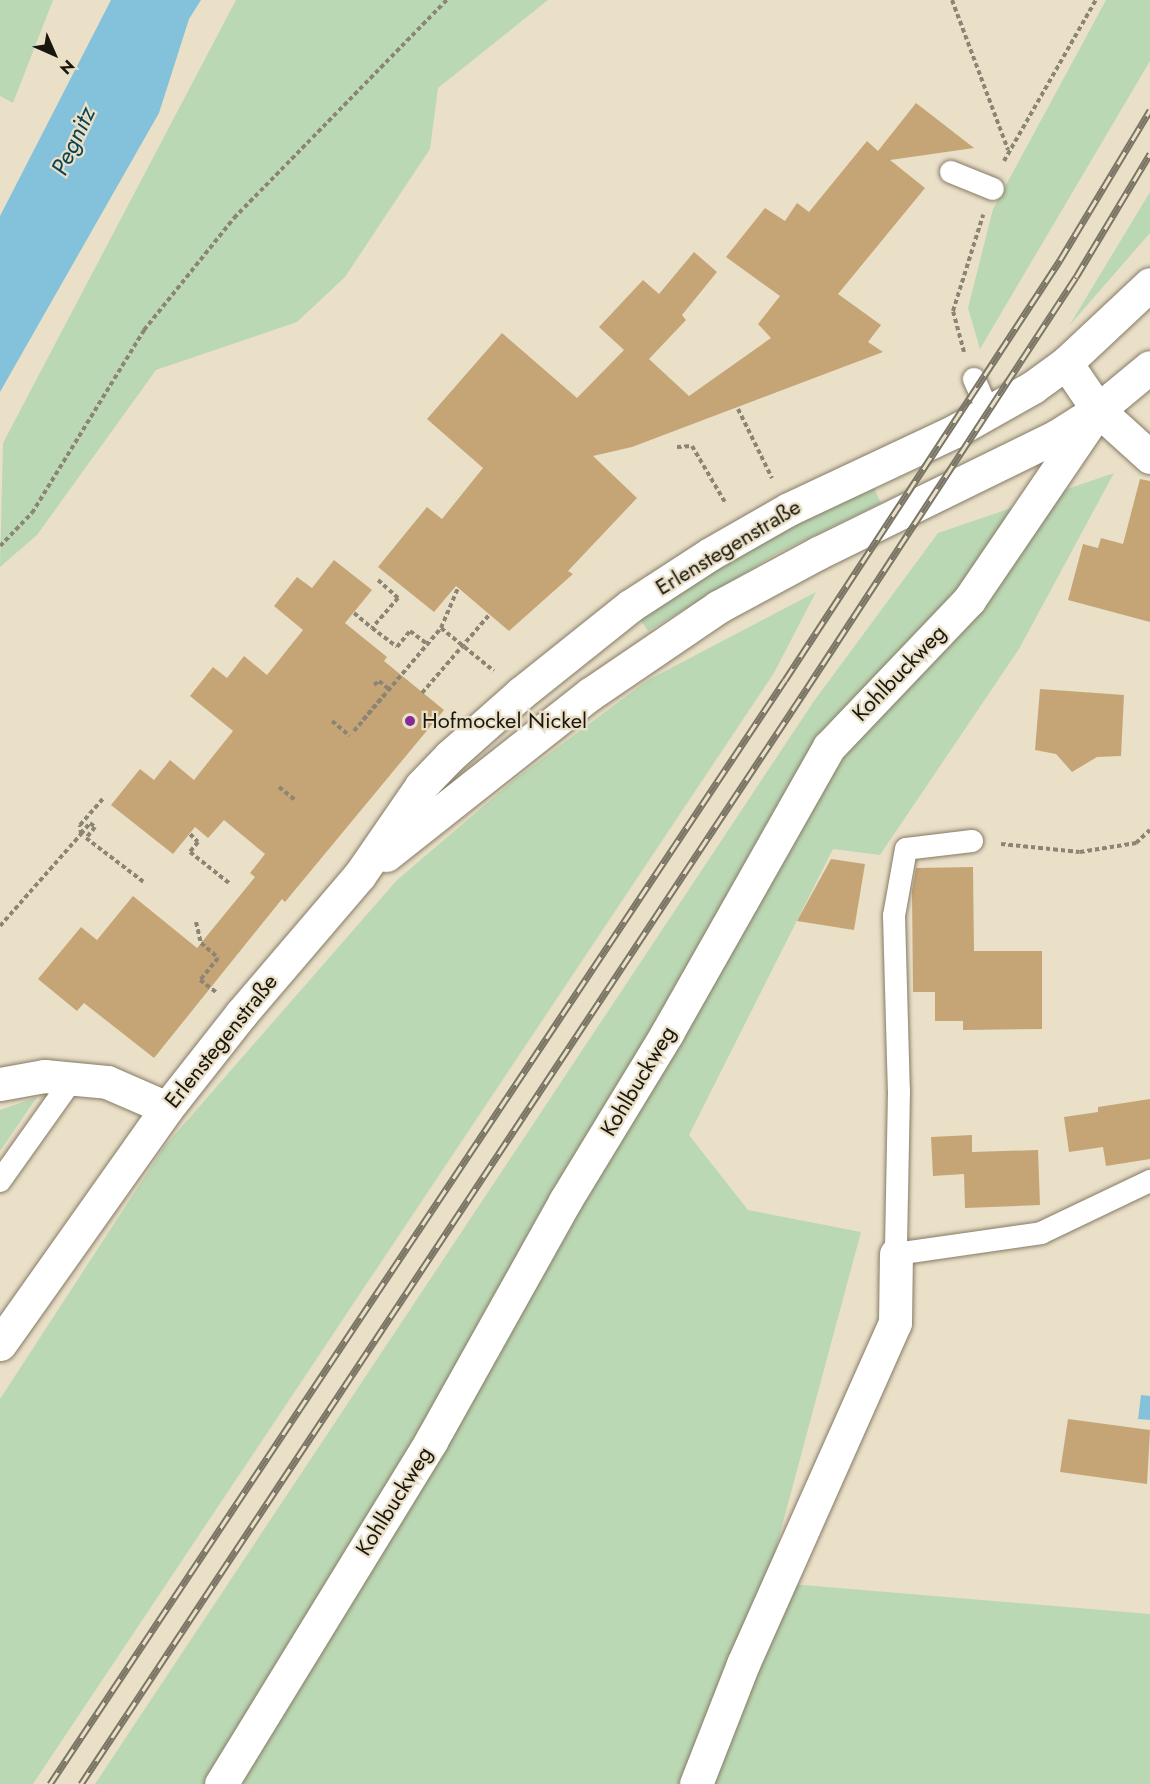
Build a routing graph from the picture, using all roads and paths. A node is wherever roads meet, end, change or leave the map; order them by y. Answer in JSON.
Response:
{"nodes":[{"id":1,"x":447,"y":0,"type":"edge"},
{"id":2,"x":952,"y":0,"type":"edge"},
{"id":3,"x":1009,"y":150,"type":"dead end"},
{"id":4,"x":951,"y":172,"type":"dead end"},
{"id":5,"x":993,"y":189,"type":"dead end"},
{"id":6,"x":1150,"y":284,"type":"edge"},
{"id":7,"x":1066,"y":363,"type":"junction"},
{"id":8,"x":1150,"y":367,"type":"edge"},
{"id":9,"x":974,"y":380,"type":"dead end"},
{"id":10,"x":738,"y":409,"type":"dead end"},
{"id":11,"x":1098,"y":410,"type":"junction"},
{"id":12,"x":989,"y":413,"type":"junction"},
{"id":13,"x":677,"y":447,"type":"dead end"},
{"id":14,"x":1150,"y":457,"type":"edge"},
{"id":15,"x":773,"y":480,"type":"dead end"},
{"id":16,"x":726,"y":504,"type":"dead end"},
{"id":17,"x":0,"y":546,"type":"edge"},
{"id":18,"x":378,"y":580,"type":"dead end"},
{"id":19,"x":458,"y":588,"type":"dead end"},
{"id":20,"x":354,"y":613,"type":"dead end"},
{"id":21,"x":489,"y":615,"type":"dead end"},
{"id":22,"x":372,"y":628,"type":"junction"},
{"id":23,"x":441,"y":628,"type":"junction"},
{"id":24,"x":427,"y":644,"type":"junction"},
{"id":25,"x":462,"y":645,"type":"junction"},
{"id":26,"x":560,"y":661,"type":"junction"},
{"id":27,"x":497,"y":673,"type":"dead end"},
{"id":28,"x":374,"y":685,"type":"dead end"},
{"id":29,"x":389,"y":689,"type":"junction"},
{"id":30,"x":422,"y":693,"type":"dead end"},
{"id":31,"x":590,"y":694,"type":"junction"},
{"id":32,"x":332,"y":721,"type":"dead end"},
{"id":33,"x":354,"y":731,"type":"dead end"},
{"id":34,"x":350,"y":736,"type":"dead end"},
{"id":35,"x":279,"y":787,"type":"dead end"},
{"id":36,"x":104,"y":797,"type":"dead end"},
{"id":37,"x":296,"y":801,"type":"dead end"},
{"id":38,"x":1150,"y":830,"type":"edge"},
{"id":39,"x":81,"y":834,"type":"junction"},
{"id":40,"x":190,"y":834,"type":"dead end"},
{"id":41,"x":972,"y":841,"type":"joint"},
{"id":42,"x":359,"y":876,"type":"junction"},
{"id":43,"x":145,"y":883,"type":"dead end"},
{"id":44,"x":229,"y":883,"type":"dead end"},
{"id":45,"x":196,"y":922,"type":"dead end"},
{"id":46,"x":0,"y":926,"type":"edge"},
{"id":47,"x":220,"y":996,"type":"dead end"},
{"id":48,"x":74,"y":1077,"type":"junction"},
{"id":49,"x":0,"y":1084,"type":"edge"},
{"id":50,"x":167,"y":1108,"type":"junction"},
{"id":51,"x":1150,"y":1180,"type":"edge"},
{"id":52,"x":0,"y":1181,"type":"edge"},
{"id":53,"x":896,"y":1254,"type":"junction"},
{"id":54,"x":0,"y":1344,"type":"edge"},
{"id":55,"x":221,"y":1784,"type":"edge"},
{"id":56,"x":696,"y":1784,"type":"edge"}],
"edges":[{"from":1,"to":17,"type":"path"},
{"from":2,"to":3,"type":"path"},
{"from":4,"to":5,"type":"lane"},
{"from":6,"to":7,"type":"main road","name":"Erlenstegenstraße"},
{"from":7,"to":11,"type":"main road"},
{"from":7,"to":12,"type":"main road","name":"Erlenstegenstraße"},
{"from":8,"to":11,"type":"main road","name":"Erlenstegenstraße"},
{"from":9,"to":12,"type":"lane"},
{"from":10,"to":15,"type":"path"},
{"from":11,"to":14,"type":"main road"},
{"from":11,"to":31,"type":"main road","name":"Erlenstegenstraße"},
{"from":11,"to":55,"type":"main road","name":"Kohlbuckweg"},
{"from":12,"to":26,"type":"main road","name":"Erlenstegenstraße"},
{"from":13,"to":16,"type":"path"},
{"from":18,"to":22,"type":"path"},
{"from":19,"to":23,"type":"path"},
{"from":20,"to":22,"type":"path"},
{"from":21,"to":25,"type":"path"},
{"from":22,"to":24,"type":"path"},
{"from":23,"to":24,"type":"path"},
{"from":23,"to":25,"type":"path"},
{"from":24,"to":29,"type":"path"},
{"from":25,"to":27,"type":"path"},
{"from":25,"to":30,"type":"path"},
{"from":26,"to":31,"type":"main road"},
{"from":26,"to":42,"type":"main road","name":"Erlenstegenstraße"},
{"from":28,"to":29,"type":"path"},
{"from":29,"to":33,"type":"path"},
{"from":31,"to":42,"type":"main road","name":"Erlenstegenstraße"},
{"from":32,"to":34,"type":"path"},
{"from":35,"to":37,"type":"path"},
{"from":36,"to":39,"type":"path"},
{"from":38,"to":41,"type":"path"},
{"from":39,"to":43,"type":"path"},
{"from":39,"to":46,"type":"path"},
{"from":40,"to":44,"type":"path"},
{"from":41,"to":53,"type":"lane"},
{"from":42,"to":50,"type":"main road","name":"Erlenstegenstraße"},
{"from":45,"to":47,"type":"path"},
{"from":48,"to":49,"type":"main road"},
{"from":48,"to":50,"type":"main road"},
{"from":48,"to":52,"type":"lane"},
{"from":50,"to":54,"type":"main road","name":"Erlenstegenstraße"},
{"from":51,"to":53,"type":"lane"},
{"from":53,"to":56,"type":"main road"}]}
